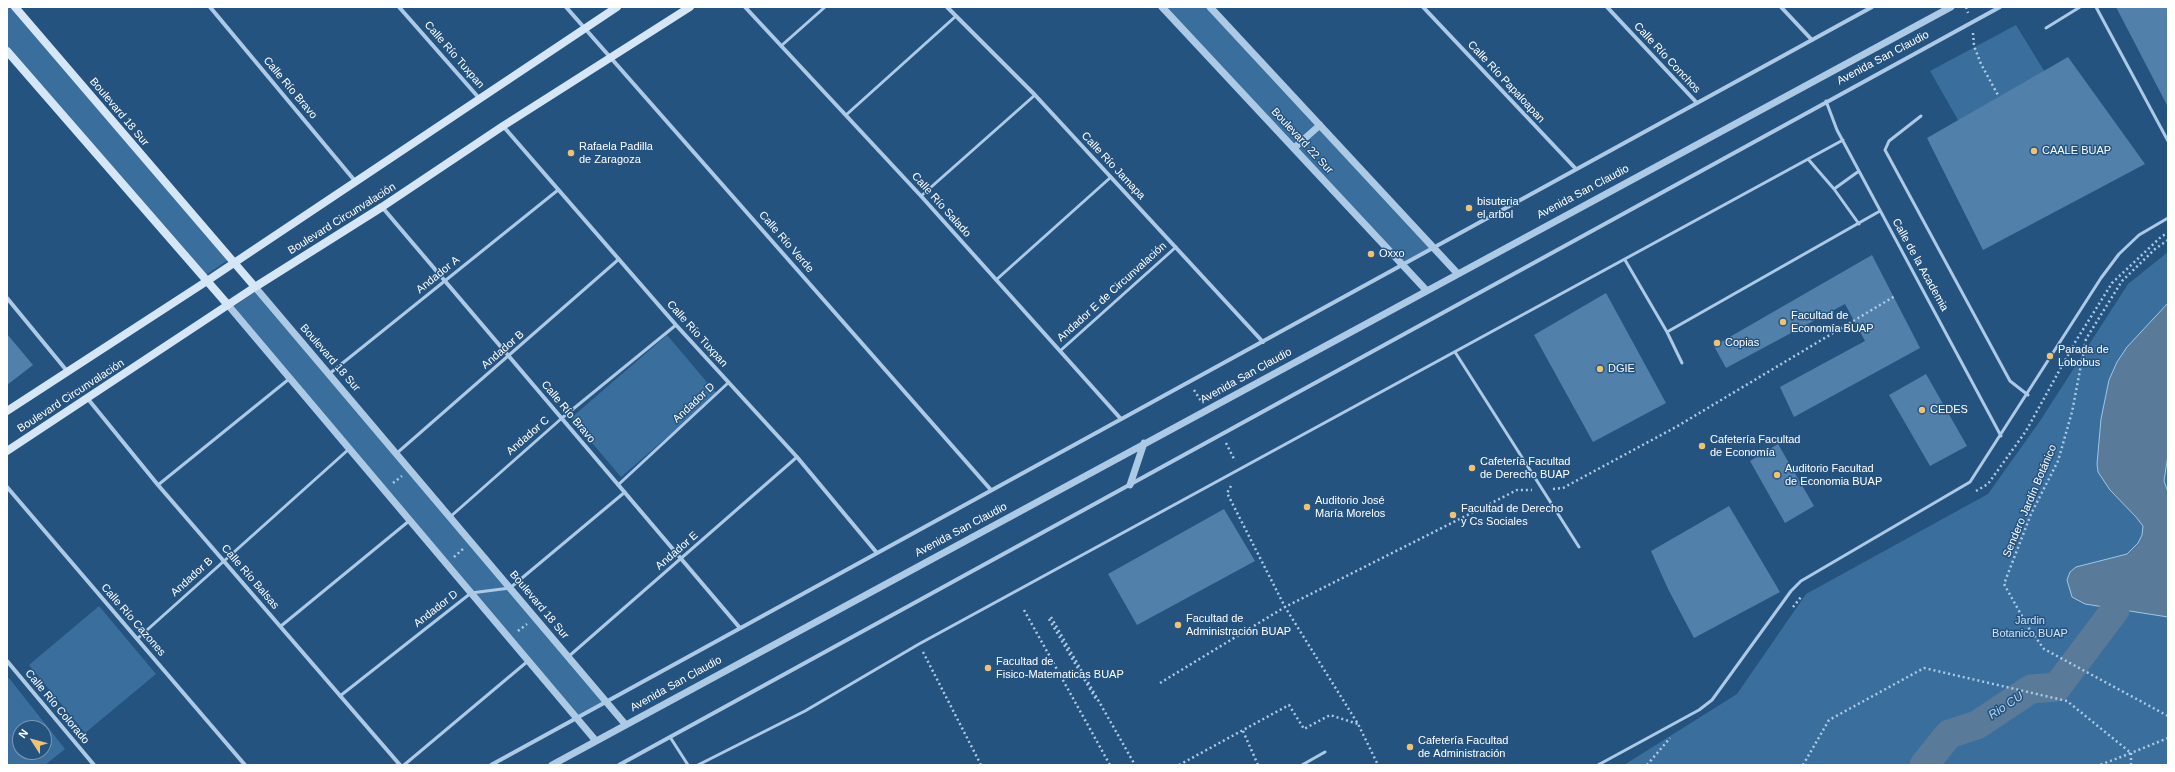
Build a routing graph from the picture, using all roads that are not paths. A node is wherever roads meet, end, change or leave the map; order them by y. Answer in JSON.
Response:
{"nodes":[{"id":1,"x":15,"y":7,"type":"edge"},
{"id":2,"x":210,"y":7,"type":"edge"},
{"id":3,"x":399,"y":7,"type":"edge"},
{"id":4,"x":566,"y":7,"type":"edge"},
{"id":5,"x":617,"y":7,"type":"edge"},
{"id":6,"x":690,"y":7,"type":"edge"},
{"id":7,"x":745,"y":7,"type":"edge"},
{"id":8,"x":825,"y":7,"type":"edge"},
{"id":9,"x":946,"y":7,"type":"edge"},
{"id":10,"x":1162,"y":7,"type":"edge"},
{"id":11,"x":1210,"y":7,"type":"edge"},
{"id":12,"x":1423,"y":7,"type":"edge"},
{"id":13,"x":1607,"y":7,"type":"edge"},
{"id":14,"x":1781,"y":7,"type":"edge"},
{"id":15,"x":1872,"y":7,"type":"edge"},
{"id":16,"x":1951,"y":7,"type":"edge"},
{"id":17,"x":2000,"y":7,"type":"edge"},
{"id":18,"x":2080,"y":7,"type":"edge"},
{"id":19,"x":2096,"y":7,"type":"edge"},
{"id":20,"x":956,"y":16,"type":"junction"},
{"id":21,"x":584,"y":28,"type":"junction"},
{"id":22,"x":2046,"y":28,"type":"dead end"},
{"id":23,"x":1812,"y":40,"type":"junction"},
{"id":24,"x":781,"y":46,"type":"junction"},
{"id":25,"x":7,"y":51,"type":"edge"},
{"id":26,"x":611,"y":57,"type":"junction"},
{"id":27,"x":1035,"y":95,"type":"junction"},
{"id":28,"x":479,"y":98,"type":"junction"},
{"id":29,"x":1826,"y":101,"type":"junction"},
{"id":30,"x":1697,"y":103,"type":"junction"},
{"id":31,"x":846,"y":115,"type":"junction"},
{"id":32,"x":1921,"y":116,"type":"dead end"},
{"id":33,"x":1320,"y":125,"type":"junction"},
{"id":34,"x":503,"y":126,"type":"junction"},
{"id":35,"x":1843,"y":140,"type":"junction"},
{"id":36,"x":2168,"y":141,"type":"edge"},
{"id":37,"x":1294,"y":148,"type":"junction"},
{"id":38,"x":1808,"y":160,"type":"junction"},
{"id":39,"x":1576,"y":169,"type":"junction"},
{"id":40,"x":1859,"y":171,"type":"junction"},
{"id":41,"x":1111,"y":177,"type":"junction"},
{"id":42,"x":356,"y":181,"type":"junction"},
{"id":43,"x":1834,"y":189,"type":"junction"},
{"id":44,"x":558,"y":190,"type":"junction"},
{"id":45,"x":921,"y":196,"type":"junction"},
{"id":46,"x":382,"y":207,"type":"junction"},
{"id":47,"x":1880,"y":211,"type":"junction"},
{"id":48,"x":2168,"y":218,"type":"edge"},
{"id":49,"x":1859,"y":224,"type":"junction"},
{"id":50,"x":1176,"y":247,"type":"junction"},
{"id":51,"x":1434,"y":248,"type":"junction"},
{"id":52,"x":619,"y":259,"type":"junction"},
{"id":53,"x":1625,"y":260,"type":"junction"},
{"id":54,"x":234,"y":263,"type":"junction"},
{"id":55,"x":1403,"y":265,"type":"junction"},
{"id":56,"x":1457,"y":273,"type":"junction"},
{"id":57,"x":996,"y":280,"type":"junction"},
{"id":58,"x":207,"y":281,"type":"junction"},
{"id":59,"x":445,"y":281,"type":"junction"},
{"id":60,"x":255,"y":287,"type":"junction"},
{"id":61,"x":1426,"y":290,"type":"junction"},
{"id":62,"x":7,"y":298,"type":"edge"},
{"id":63,"x":228,"y":306,"type":"junction"},
{"id":64,"x":676,"y":326,"type":"junction"},
{"id":65,"x":1667,"y":332,"type":"junction"},
{"id":66,"x":1263,"y":342,"type":"junction"},
{"id":67,"x":1060,"y":351,"type":"junction"},
{"id":68,"x":1455,"y":352,"type":"junction"},
{"id":69,"x":509,"y":357,"type":"junction"},
{"id":70,"x":1682,"y":363,"type":"dead end"},
{"id":71,"x":67,"y":371,"type":"junction"},
{"id":72,"x":329,"y":374,"type":"junction"},
{"id":73,"x":289,"y":379,"type":"junction"},
{"id":74,"x":728,"y":383,"type":"junction"},
{"id":75,"x":2028,"y":394,"type":"junction"},
{"id":76,"x":88,"y":399,"type":"junction"},
{"id":77,"x":7,"y":410,"type":"edge"},
{"id":78,"x":562,"y":418,"type":"junction"},
{"id":79,"x":1121,"y":419,"type":"junction"},
{"id":80,"x":2001,"y":436,"type":"junction"},
{"id":81,"x":1144,"y":443,"type":"junction"},
{"id":82,"x":349,"y":449,"type":"junction"},
{"id":83,"x":7,"y":451,"type":"edge"},
{"id":84,"x":397,"y":454,"type":"junction"},
{"id":85,"x":797,"y":458,"type":"junction"},
{"id":86,"x":158,"y":485,"type":"junction"},
{"id":87,"x":618,"y":485,"type":"junction"},
{"id":88,"x":1130,"y":485,"type":"junction"},
{"id":89,"x":7,"y":487,"type":"edge"},
{"id":90,"x":991,"y":490,"type":"junction"},
{"id":91,"x":625,"y":492,"type":"junction"},
{"id":92,"x":450,"y":517,"type":"junction"},
{"id":93,"x":409,"y":521,"type":"junction"},
{"id":94,"x":1579,"y":547,"type":"dead end"},
{"id":95,"x":877,"y":553,"type":"junction"},
{"id":96,"x":681,"y":559,"type":"junction"},
{"id":97,"x":225,"y":561,"type":"junction"},
{"id":98,"x":510,"y":588,"type":"junction"},
{"id":99,"x":471,"y":593,"type":"junction"},
{"id":100,"x":281,"y":626,"type":"junction"},
{"id":101,"x":740,"y":628,"type":"junction"},
{"id":102,"x":137,"y":639,"type":"junction"},
{"id":103,"x":568,"y":657,"type":"junction"},
{"id":104,"x":7,"y":661,"type":"edge"},
{"id":105,"x":528,"y":661,"type":"junction"},
{"id":106,"x":340,"y":696,"type":"junction"},
{"id":107,"x":606,"y":702,"type":"junction"},
{"id":108,"x":576,"y":718,"type":"junction"},
{"id":109,"x":625,"y":724,"type":"junction"},
{"id":110,"x":670,"y":737,"type":"junction"},
{"id":111,"x":596,"y":741,"type":"junction"},
{"id":112,"x":1325,"y":752,"type":"dead end"},
{"id":113,"x":94,"y":765,"type":"edge"},
{"id":114,"x":245,"y":765,"type":"edge"},
{"id":115,"x":400,"y":765,"type":"edge"},
{"id":116,"x":404,"y":765,"type":"edge"},
{"id":117,"x":491,"y":765,"type":"edge"},
{"id":118,"x":552,"y":765,"type":"edge"},
{"id":119,"x":619,"y":765,"type":"edge"},
{"id":120,"x":688,"y":765,"type":"edge"},
{"id":121,"x":698,"y":765,"type":"edge"},
{"id":122,"x":1302,"y":765,"type":"edge"},
{"id":123,"x":1598,"y":765,"type":"edge"}],
"edges":[{"from":1,"to":54,"type":"main road","name":"Boulevard 18 Sur"},
{"from":2,"to":42,"type":"street","name":"Calle Río Bravo"},
{"from":3,"to":28,"type":"street","name":"Calle Río Tuxpan"},
{"from":4,"to":21,"type":"street","name":"Calle Río Verde"},
{"from":5,"to":21,"type":"main road","name":"Boulevard Circunvalación"},
{"from":6,"to":26,"type":"main road","name":"Boulevard Circunvalación"},
{"from":7,"to":24,"type":"street","name":"Calle Río Salado"},
{"from":8,"to":24,"type":"lane"},
{"from":9,"to":20,"type":"street","name":"Calle Río Jamapa"},
{"from":10,"to":37,"type":"street","name":"Boulevard 22 Sur"},
{"from":11,"to":33,"type":"street"},
{"from":12,"to":39,"type":"street","name":"Calle Río Papaloapan"},
{"from":13,"to":30,"type":"street","name":"Calle Río Conchos"},
{"from":14,"to":23,"type":"street"},
{"from":15,"to":23,"type":"street","name":"Avenida San Claudio"},
{"from":16,"to":56,"type":"street","name":"Avenida San Claudio"},
{"from":17,"to":29,"type":"street","name":"Avenida San Claudio"},
{"from":18,"to":22,"type":"lane"},
{"from":19,"to":36,"type":"lane"},
{"from":20,"to":27,"type":"street","name":"Calle Río Jamapa"},
{"from":20,"to":31,"type":"lane"},
{"from":21,"to":26,"type":"street","name":"Calle Río Verde"},
{"from":21,"to":28,"type":"main road","name":"Boulevard Circunvalación"},
{"from":23,"to":30,"type":"street","name":"Avenida San Claudio"},
{"from":24,"to":31,"type":"street","name":"Calle Río Salado"},
{"from":25,"to":58,"type":"main road"},
{"from":26,"to":34,"type":"main road","name":"Boulevard Circunvalación"},
{"from":26,"to":90,"type":"street","name":"Calle Río Verde"},
{"from":27,"to":41,"type":"street","name":"Calle Río Jamapa"},
{"from":27,"to":45,"type":"lane"},
{"from":28,"to":42,"type":"main road","name":"Boulevard Circunvalación"},
{"from":29,"to":35,"type":"lane","name":"Calle de la Academia"},
{"from":29,"to":88,"type":"street","name":"Avenida San Claudio"},
{"from":30,"to":39,"type":"street","name":"Avenida San Claudio"},
{"from":31,"to":45,"type":"street","name":"Calle Río Salado"},
{"from":32,"to":75,"type":"lane"},
{"from":33,"to":37,"type":"street"},
{"from":33,"to":51,"type":"street"},
{"from":34,"to":44,"type":"street","name":"Calle Río Tuxpan"},
{"from":34,"to":46,"type":"main road","name":"Boulevard Circunvalación"},
{"from":35,"to":38,"type":"lane"},
{"from":35,"to":40,"type":"lane","name":"Calle de la Academia"},
{"from":37,"to":55,"type":"street","name":"Boulevard 22 Sur"},
{"from":38,"to":43,"type":"lane"},
{"from":38,"to":53,"type":"lane"},
{"from":39,"to":51,"type":"street","name":"Avenida San Claudio"},
{"from":40,"to":43,"type":"lane"},
{"from":40,"to":47,"type":"lane","name":"Calle de la Academia"},
{"from":41,"to":50,"type":"street","name":"Calle Río Jamapa"},
{"from":41,"to":57,"type":"lane"},
{"from":42,"to":54,"type":"main road","name":"Boulevard Circunvalación"},
{"from":43,"to":49,"type":"lane"},
{"from":44,"to":52,"type":"street","name":"Calle Río Tuxpan"},
{"from":44,"to":59,"type":"lane","name":"Andador A"},
{"from":45,"to":57,"type":"street","name":"Calle Río Salado"},
{"from":46,"to":59,"type":"street","name":"Calle Río Bravo"},
{"from":46,"to":60,"type":"main road","name":"Boulevard Circunvalación"},
{"from":47,"to":49,"type":"lane"},
{"from":47,"to":80,"type":"lane","name":"Calle de la Academia"},
{"from":48,"to":75,"type":"lane"},
{"from":49,"to":65,"type":"lane"},
{"from":50,"to":66,"type":"street","name":"Calle Río Jamapa"},
{"from":50,"to":67,"type":"lane","name":"Andador E de Circunvalación"},
{"from":51,"to":55,"type":"street","name":"Avenida San Claudio"},
{"from":51,"to":56,"type":"street"},
{"from":52,"to":64,"type":"street","name":"Calle Río Tuxpan"},
{"from":52,"to":69,"type":"lane","name":"Andador B"},
{"from":53,"to":65,"type":"lane"},
{"from":53,"to":68,"type":"lane"},
{"from":54,"to":58,"type":"main road","name":"Boulevard Circunvalación"},
{"from":54,"to":60,"type":"main road","name":"Boulevard 18 Sur"},
{"from":55,"to":61,"type":"street","name":"Boulevard 22 Sur"},
{"from":55,"to":66,"type":"street","name":"Avenida San Claudio"},
{"from":56,"to":61,"type":"street","name":"Avenida San Claudio"},
{"from":57,"to":67,"type":"street","name":"Calle Río Salado"},
{"from":58,"to":63,"type":"main road"},
{"from":58,"to":71,"type":"main road","name":"Boulevard Circunvalación"},
{"from":59,"to":69,"type":"street","name":"Calle Río Bravo"},
{"from":59,"to":72,"type":"lane","name":"Andador A"},
{"from":60,"to":63,"type":"main road","name":"Boulevard Circunvalación"},
{"from":60,"to":72,"type":"street","name":"Boulevard 18 Sur"},
{"from":61,"to":81,"type":"street","name":"Avenida San Claudio"},
{"from":62,"to":71,"type":"street"},
{"from":63,"to":73,"type":"street"},
{"from":63,"to":76,"type":"main road","name":"Boulevard Circunvalación"},
{"from":64,"to":74,"type":"street","name":"Calle Río Tuxpan"},
{"from":64,"to":78,"type":"lane","name":"Andador C"},
{"from":65,"to":70,"type":"lane"},
{"from":66,"to":79,"type":"street","name":"Avenida San Claudio"},
{"from":67,"to":79,"type":"street","name":"Calle Río Salado"},
{"from":68,"to":94,"type":"lane"},
{"from":68,"to":121,"type":"lane"},
{"from":69,"to":78,"type":"street","name":"Calle Río Bravo"},
{"from":69,"to":84,"type":"lane","name":"Andador B"},
{"from":71,"to":77,"type":"main road","name":"Boulevard Circunvalación"},
{"from":72,"to":84,"type":"street","name":"Boulevard 18 Sur"},
{"from":73,"to":82,"type":"street"},
{"from":73,"to":86,"type":"lane"},
{"from":74,"to":85,"type":"street","name":"Calle Río Tuxpan"},
{"from":74,"to":87,"type":"lane","name":"Andador D"},
{"from":75,"to":80,"type":"lane"},
{"from":76,"to":83,"type":"main road","name":"Boulevard Circunvalación"},
{"from":76,"to":86,"type":"street","name":"Calle Río Balsas"},
{"from":78,"to":87,"type":"street","name":"Calle Río Bravo"},
{"from":78,"to":92,"type":"lane","name":"Andador C"},
{"from":79,"to":90,"type":"street","name":"Avenida San Claudio"},
{"from":80,"to":123,"type":"lane"},
{"from":81,"to":88,"type":"street"},
{"from":81,"to":109,"type":"street","name":"Avenida San Claudio"},
{"from":82,"to":93,"type":"street"},
{"from":82,"to":97,"type":"lane","name":"Andador B"},
{"from":84,"to":92,"type":"street","name":"Boulevard 18 Sur"},
{"from":85,"to":95,"type":"street","name":"Calle Río Tuxpan"},
{"from":85,"to":96,"type":"lane","name":"Andador E"},
{"from":86,"to":97,"type":"street","name":"Calle Río Balsas"},
{"from":87,"to":91,"type":"street","name":"Calle Río Bravo"},
{"from":88,"to":110,"type":"street","name":"Avenida San Claudio"},
{"from":89,"to":102,"type":"street","name":"Calle Río Cazones"},
{"from":90,"to":95,"type":"street","name":"Avenida San Claudio"},
{"from":91,"to":96,"type":"street","name":"Calle Río Bravo"},
{"from":91,"to":98,"type":"lane"},
{"from":92,"to":98,"type":"street","name":"Boulevard 18 Sur"},
{"from":93,"to":99,"type":"street"},
{"from":93,"to":100,"type":"lane"},
{"from":95,"to":101,"type":"street","name":"Avenida San Claudio"},
{"from":96,"to":101,"type":"street","name":"Calle Río Bravo"},
{"from":96,"to":103,"type":"lane","name":"Andador E"},
{"from":97,"to":100,"type":"street","name":"Calle Río Balsas"},
{"from":97,"to":102,"type":"lane","name":"Andador B"},
{"from":98,"to":99,"type":"lane","name":"Andador D"},
{"from":98,"to":103,"type":"street","name":"Boulevard 18 Sur"},
{"from":99,"to":105,"type":"street"},
{"from":99,"to":106,"type":"lane","name":"Andador D"},
{"from":100,"to":106,"type":"street","name":"Calle Río Balsas"},
{"from":101,"to":107,"type":"street","name":"Avenida San Claudio"},
{"from":102,"to":114,"type":"street","name":"Calle Río Cazones"},
{"from":103,"to":107,"type":"street","name":"Boulevard 18 Sur"},
{"from":104,"to":113,"type":"street","name":"Calle Río Colorado"},
{"from":105,"to":108,"type":"street"},
{"from":105,"to":116,"type":"lane"},
{"from":106,"to":115,"type":"street","name":"Calle Río Balsas"},
{"from":107,"to":108,"type":"street","name":"Avenida San Claudio"},
{"from":107,"to":109,"type":"street","name":"Boulevard 18 Sur"},
{"from":108,"to":111,"type":"street"},
{"from":108,"to":117,"type":"street","name":"Avenida San Claudio"},
{"from":109,"to":111,"type":"street","name":"Avenida San Claudio"},
{"from":110,"to":119,"type":"street","name":"Avenida San Claudio"},
{"from":110,"to":120,"type":"lane"},
{"from":111,"to":118,"type":"street","name":"Avenida San Claudio"},
{"from":112,"to":122,"type":"lane"}]}
